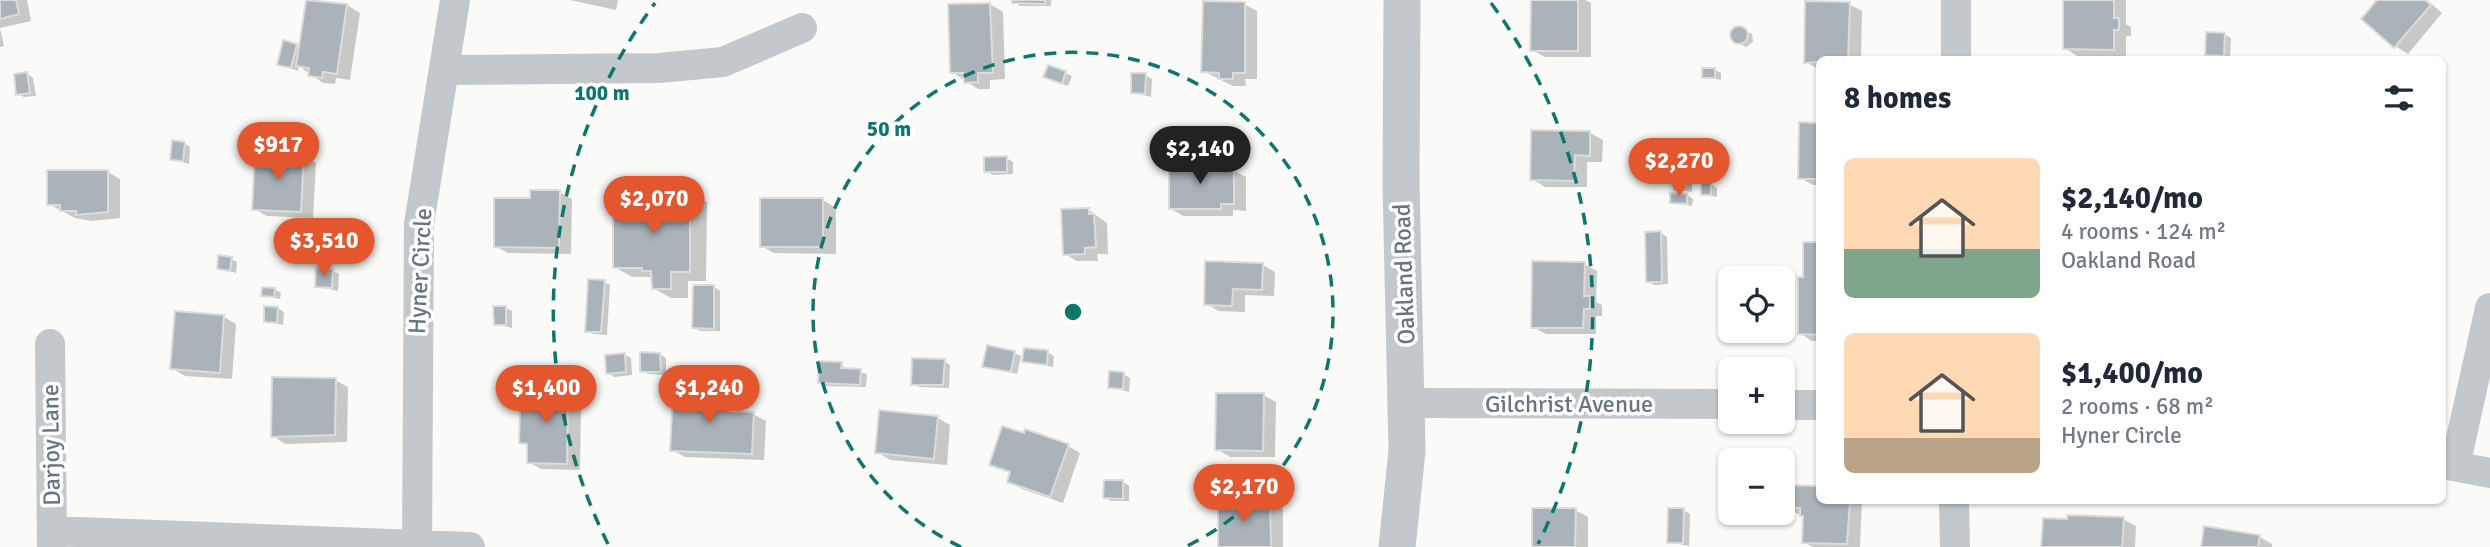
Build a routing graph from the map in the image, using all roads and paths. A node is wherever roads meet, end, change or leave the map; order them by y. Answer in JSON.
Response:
{"nodes":[{"id":1,"x":455,"y":0,"type":"edge"},
{"id":2,"x":1402,"y":0,"type":"edge"},
{"id":3,"x":1956,"y":0,"type":"edge"},
{"id":4,"x":802,"y":28,"type":"dead end"},
{"id":5,"x":1956,"y":56,"type":"edge"},
{"id":6,"x":444,"y":70,"type":"junction"},
{"id":7,"x":2490,"y":308,"type":"edge"},
{"id":8,"x":50,"y":344,"type":"dead end"},
{"id":9,"x":1407,"y":403,"type":"junction"},
{"id":10,"x":1718,"y":404,"type":"edge"},
{"id":11,"x":1795,"y":405,"type":"edge"},
{"id":12,"x":1816,"y":405,"type":"edge"},
{"id":13,"x":2449,"y":465,"type":"edge"},
{"id":14,"x":2490,"y":473,"type":"edge"},
{"id":15,"x":1954,"y":504,"type":"edge"},
{"id":16,"x":52,"y":539,"type":"edge"},
{"id":17,"x":417,"y":545,"type":"junction"},
{"id":18,"x":470,"y":547,"type":"edge"},
{"id":19,"x":1398,"y":547,"type":"edge"},
{"id":20,"x":1955,"y":547,"type":"edge"}],
"edges":[{"from":1,"to":6,"type":"street","name":"Hyner Circle"},
{"from":2,"to":9,"type":"street","name":"Oakland Road"},
{"from":3,"to":5,"type":"street"},
{"from":4,"to":6,"type":"street"},
{"from":6,"to":17,"type":"street","name":"Hyner Circle"},
{"from":7,"to":13,"type":"street"},
{"from":8,"to":16,"type":"street","name":"Darjoy Lane"},
{"from":9,"to":10,"type":"street","name":"Gilchrist Avenue"},
{"from":9,"to":19,"type":"street","name":"Oakland Road"},
{"from":11,"to":12,"type":"street"},
{"from":13,"to":14,"type":"street"},
{"from":15,"to":20,"type":"street"},
{"from":16,"to":17,"type":"street"},
{"from":17,"to":18,"type":"street"}]}
